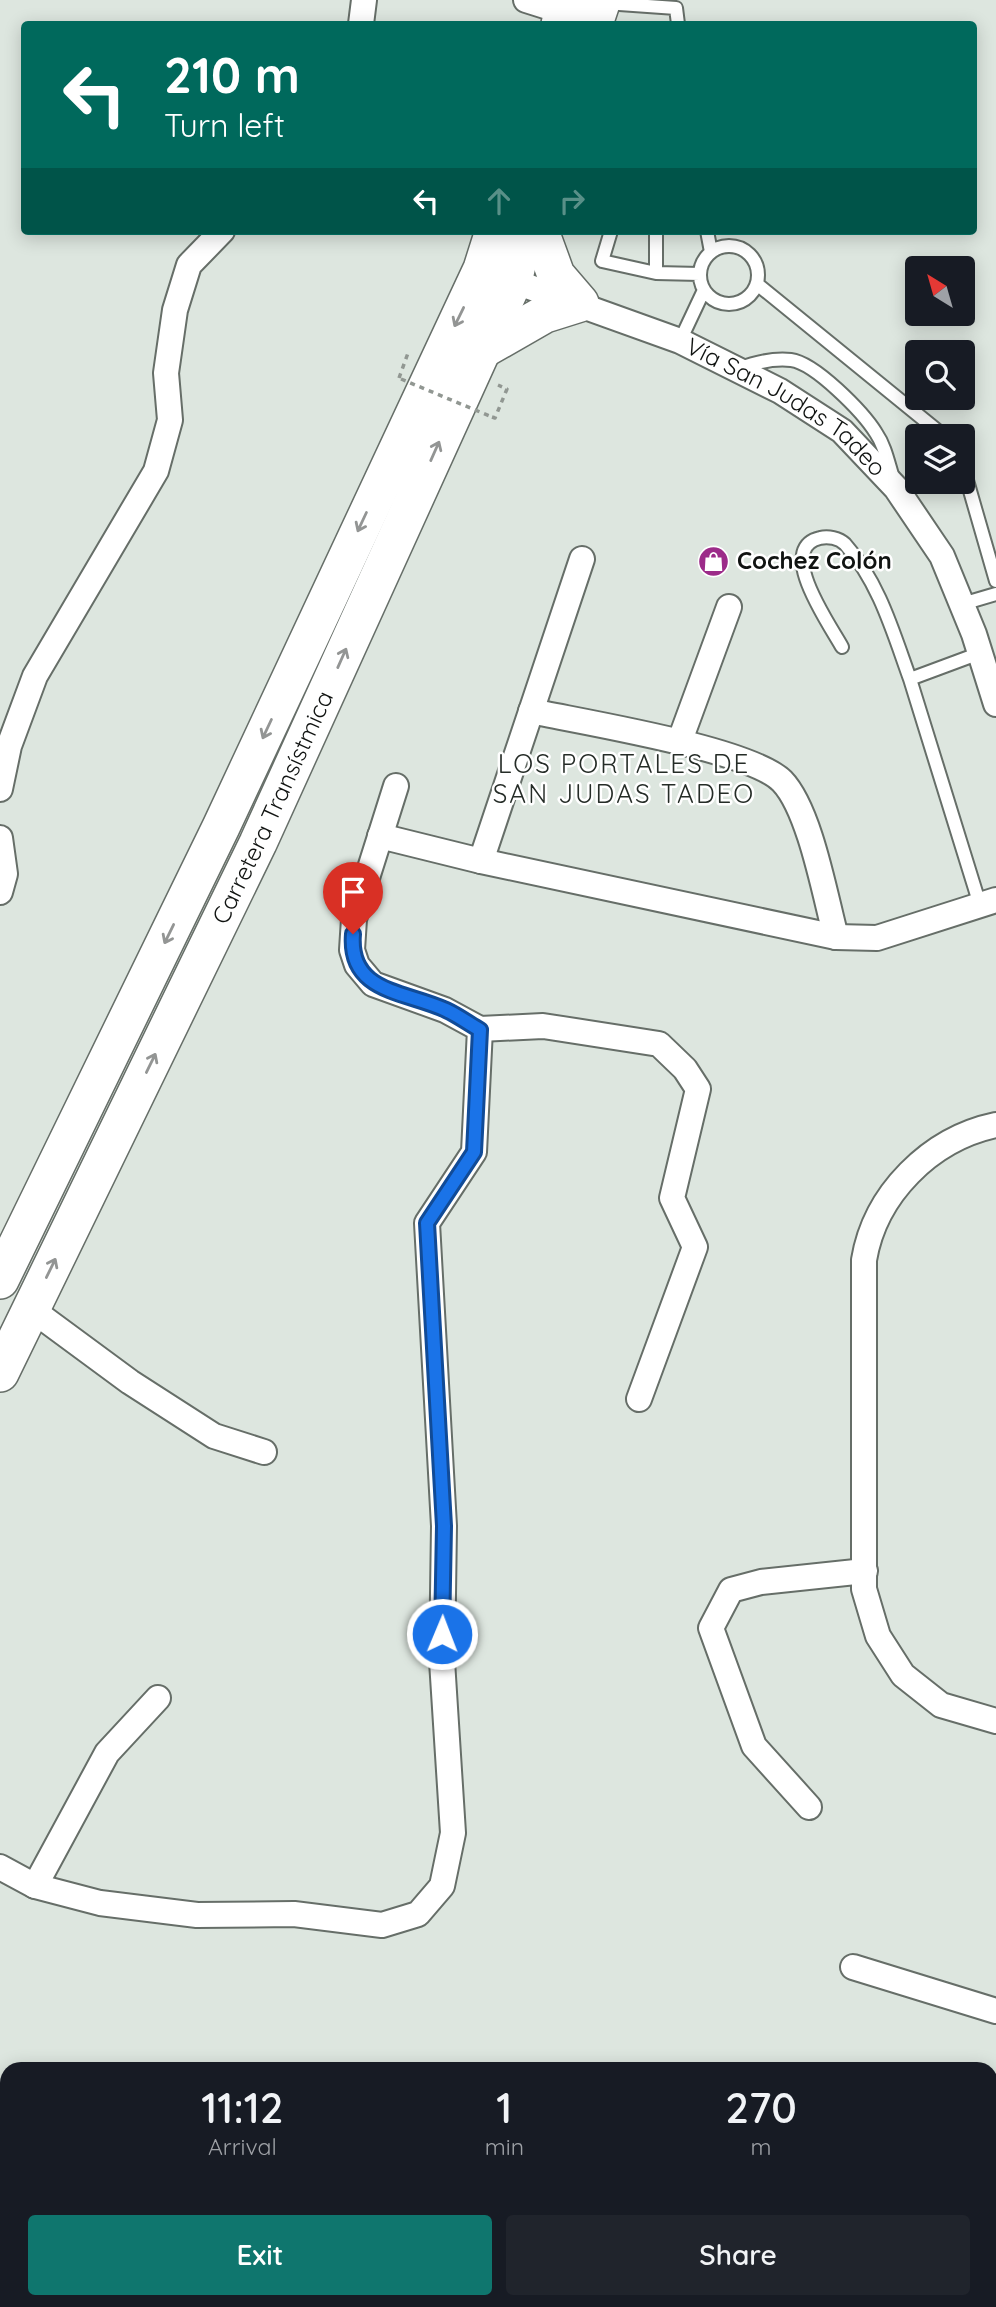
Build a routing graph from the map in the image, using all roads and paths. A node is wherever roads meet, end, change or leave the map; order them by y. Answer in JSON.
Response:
{"nodes":[{"id":1,"x":364,"y":0,"type":"edge"},
{"id":2,"x":526,"y":0,"type":"edge"},
{"id":3,"x":581,"y":11,"type":"edge"},
{"id":4,"x":360,"y":21,"type":"edge"},
{"id":5,"x":678,"y":21,"type":"edge"},
{"id":6,"x":218,"y":235,"type":"edge"},
{"id":7,"x":494,"y":235,"type":"edge"},
{"id":8,"x":523,"y":235,"type":"edge"},
{"id":9,"x":541,"y":235,"type":"edge"},
{"id":10,"x":610,"y":235,"type":"edge"},
{"id":11,"x":656,"y":235,"type":"edge"},
{"id":12,"x":708,"y":235,"type":"edge"},
{"id":13,"x":711,"y":252,"type":"junction"},
{"id":14,"x":656,"y":273,"type":"junction"},
{"id":15,"x":700,"y":274,"type":"junction"},
{"id":16,"x":497,"y":276,"type":"junction"},
{"id":17,"x":757,"y":284,"type":"junction"},
{"id":18,"x":704,"y":290,"type":"junction"},
{"id":19,"x":580,"y":303,"type":"junction"},
{"id":20,"x":680,"y":341,"type":"junction"},
{"id":21,"x":482,"y":350,"type":"junction"},
{"id":22,"x":408,"y":353,"type":"dead end"},
{"id":23,"x":738,"y":369,"type":"junction"},
{"id":24,"x":507,"y":389,"type":"dead end"},
{"id":25,"x":929,"y":424,"type":"edge"},
{"id":26,"x":896,"y":488,"type":"junction"},
{"id":27,"x":971,"y":494,"type":"edge"},
{"id":28,"x":582,"y":559,"type":"dead end"},
{"id":29,"x":996,"y":581,"type":"edge"},
{"id":30,"x":996,"y":594,"type":"edge"},
{"id":31,"x":962,"y":604,"type":"junction"},
{"id":32,"x":729,"y":607,"type":"dead end"},
{"id":33,"x":842,"y":647,"type":"dead end"},
{"id":34,"x":980,"y":653,"type":"junction"},
{"id":35,"x":910,"y":679,"type":"junction"},
{"id":36,"x":996,"y":704,"type":"edge"},
{"id":37,"x":531,"y":711,"type":"junction"},
{"id":38,"x":679,"y":743,"type":"junction"},
{"id":39,"x":397,"y":786,"type":"dead end"},
{"id":40,"x":0,"y":789,"type":"edge"},
{"id":41,"x":380,"y":836,"type":"junction"},
{"id":42,"x":0,"y":838,"type":"edge"},
{"id":43,"x":481,"y":861,"type":"junction"},
{"id":44,"x":0,"y":892,"type":"edge"},
{"id":45,"x":988,"y":902,"type":"edge"},
{"id":46,"x":836,"y":937,"type":"junction"},
{"id":47,"x":480,"y":1030,"type":"junction"},
{"id":48,"x":996,"y":1125,"type":"edge"},
{"id":49,"x":0,"y":1280,"type":"edge"},
{"id":50,"x":32,"y":1309,"type":"junction"},
{"id":51,"x":0,"y":1373,"type":"edge"},
{"id":52,"x":639,"y":1399,"type":"dead end"},
{"id":53,"x":264,"y":1452,"type":"dead end"},
{"id":54,"x":865,"y":1571,"type":"junction"},
{"id":55,"x":158,"y":1698,"type":"dead end"},
{"id":56,"x":996,"y":1721,"type":"edge"},
{"id":57,"x":809,"y":1807,"type":"dead end"},
{"id":58,"x":0,"y":1867,"type":"edge"},
{"id":59,"x":35,"y":1886,"type":"junction"},
{"id":60,"x":853,"y":1966,"type":"dead end"},
{"id":61,"x":996,"y":2011,"type":"edge"}],
"edges":[{"from":1,"to":4,"type":"street"},
{"from":2,"to":3,"type":"street"},
{"from":3,"to":5,"type":"lane"},
{"from":6,"to":40,"type":"street"},
{"from":7,"to":16,"type":"main road","name":"Carretera Transístmica"},
{"from":8,"to":16,"type":"main road","name":"Carretera Transístmica"},
{"from":9,"to":19,"type":"main road"},
{"from":10,"to":14,"type":"lane"},
{"from":11,"to":14,"type":"lane"},
{"from":12,"to":13,"type":"lane"},
{"from":13,"to":15,"type":"lane"},
{"from":13,"to":17,"type":"lane"},
{"from":14,"to":15,"type":"lane"},
{"from":15,"to":18,"type":"lane"},
{"from":16,"to":19,"type":"street","name":"Vía San Judas Tadeo"},
{"from":16,"to":21,"type":"main road","name":"Carretera Transístmica"},
{"from":16,"to":49,"type":"main road","name":"Carretera Transístmica","one_way":true},
{"from":17,"to":18,"type":"lane"},
{"from":17,"to":25,"type":"lane"},
{"from":18,"to":20,"type":"lane"},
{"from":19,"to":20,"type":"street","name":"Vía San Judas Tadeo"},
{"from":19,"to":21,"type":"main road"},
{"from":20,"to":23,"type":"street","name":"Vía San Judas Tadeo"},
{"from":50,"to":21,"type":"main road","name":"Carretera Transístmica","one_way":true},
{"from":22,"to":24,"type":"path","bridge":true},
{"from":23,"to":26,"type":"street","name":"Vía San Judas Tadeo"},
{"from":23,"to":26,"type":"lane"},
{"from":26,"to":31,"type":"street","name":"Vía San Judas Tadeo"},
{"from":27,"to":29,"type":"lane"},
{"from":28,"to":37,"type":"street"},
{"from":30,"to":31,"type":"lane"},
{"from":31,"to":34,"type":"street","name":"Vía San Judas Tadeo"},
{"from":32,"to":38,"type":"street"},
{"from":33,"to":35,"type":"lane"},
{"from":34,"to":35,"type":"lane"},
{"from":34,"to":36,"type":"street","name":"Vía San Judas Tadeo"},
{"from":35,"to":45,"type":"lane"},
{"from":37,"to":38,"type":"street"},
{"from":37,"to":43,"type":"street"},
{"from":38,"to":46,"type":"street"},
{"from":39,"to":41,"type":"street"},
{"from":41,"to":43,"type":"street"},
{"from":41,"to":47,"type":"street"},
{"from":42,"to":44,"type":"street"},
{"from":43,"to":46,"type":"street"},
{"from":45,"to":46,"type":"street"},
{"from":47,"to":52,"type":"street"},
{"from":47,"to":59,"type":"street"},
{"from":48,"to":54,"type":"street"},
{"from":50,"to":51,"type":"main road","name":"Carretera Transístmica"},
{"from":50,"to":53,"type":"street"},
{"from":54,"to":56,"type":"street"},
{"from":54,"to":57,"type":"street"},
{"from":55,"to":59,"type":"street"},
{"from":58,"to":59,"type":"street"},
{"from":60,"to":61,"type":"street"}]}
